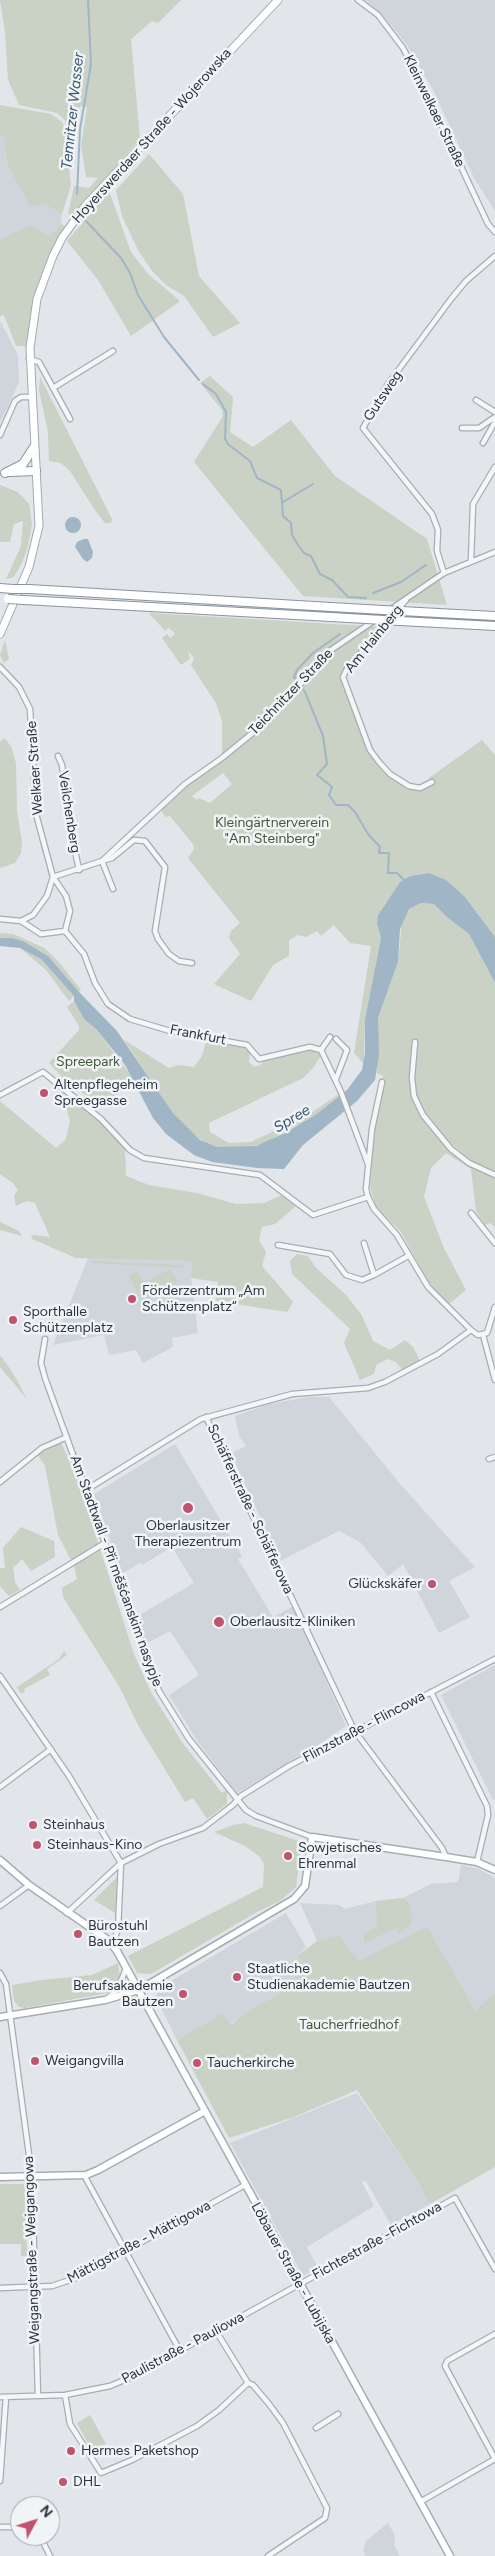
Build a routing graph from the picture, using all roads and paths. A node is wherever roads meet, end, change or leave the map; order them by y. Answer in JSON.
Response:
{"nodes":[{"id":1,"x":278,"y":0,"type":"edge"},
{"id":2,"x":358,"y":0,"type":"edge"},
{"id":3,"x":495,"y":232,"type":"edge"},
{"id":4,"x":495,"y":256,"type":"edge"},
{"id":5,"x":113,"y":351,"type":"dead end"},
{"id":6,"x":29,"y":359,"type":"junction"},
{"id":7,"x":53,"y":388,"type":"junction"},
{"id":8,"x":31,"y":397,"type":"junction"},
{"id":9,"x":476,"y":400,"type":"dead end"},
{"id":10,"x":495,"y":412,"type":"edge"},
{"id":11,"x":495,"y":417,"type":"edge"},
{"id":12,"x":70,"y":419,"type":"dead end"},
{"id":13,"x":495,"y":422,"type":"edge"},
{"id":14,"x":462,"y":428,"type":"dead end"},
{"id":15,"x":479,"y":428,"type":"junction"},
{"id":16,"x":0,"y":435,"type":"edge"},
{"id":17,"x":486,"y":435,"type":"junction"},
{"id":18,"x":483,"y":443,"type":"dead end"},
{"id":19,"x":34,"y":447,"type":"junction"},
{"id":20,"x":495,"y":467,"type":"edge"},
{"id":21,"x":36,"y":471,"type":"junction"},
{"id":22,"x":2,"y":473,"type":"edge"},
{"id":23,"x":494,"y":553,"type":"edge"},
{"id":24,"x":471,"y":561,"type":"junction"},
{"id":25,"x":444,"y":573,"type":"junction"},
{"id":26,"x":0,"y":588,"type":"edge"},
{"id":27,"x":409,"y":596,"type":"junction"},
{"id":28,"x":4,"y":599,"type":"edge"},
{"id":29,"x":495,"y":616,"type":"edge"},
{"id":30,"x":495,"y":626,"type":"edge"},
{"id":31,"x":0,"y":634,"type":"edge"},
{"id":32,"x":1,"y":670,"type":"edge"},
{"id":33,"x":58,"y":756,"type":"dead end"},
{"id":34,"x":432,"y":782,"type":"dead end"},
{"id":35,"x":102,"y":861,"type":"junction"},
{"id":36,"x":79,"y":870,"type":"junction"},
{"id":37,"x":53,"y":877,"type":"junction"},
{"id":38,"x":113,"y":889,"type":"dead end"},
{"id":39,"x":0,"y":919,"type":"edge"},
{"id":40,"x":21,"y":921,"type":"junction"},
{"id":41,"x":64,"y":931,"type":"junction"},
{"id":42,"x":192,"y":963,"type":"dead end"},
{"id":43,"x":415,"y":1042,"type":"dead end"},
{"id":44,"x":321,"y":1050,"type":"junction"},
{"id":45,"x":336,"y":1079,"type":"junction"},
{"id":46,"x":382,"y":1082,"type":"dead end"},
{"id":47,"x":0,"y":1094,"type":"edge"},
{"id":48,"x":368,"y":1164,"type":"junction"},
{"id":49,"x":495,"y":1175,"type":"edge"},
{"id":50,"x":368,"y":1197,"type":"junction"},
{"id":51,"x":471,"y":1213,"type":"dead end"},
{"id":52,"x":364,"y":1243,"type":"dead end"},
{"id":53,"x":495,"y":1243,"type":"edge"},
{"id":54,"x":278,"y":1244,"type":"dead end"},
{"id":55,"x":408,"y":1256,"type":"junction"},
{"id":56,"x":374,"y":1275,"type":"junction"},
{"id":57,"x":495,"y":1307,"type":"edge"},
{"id":58,"x":471,"y":1330,"type":"junction"},
{"id":59,"x":483,"y":1335,"type":"junction"},
{"id":60,"x":44,"y":1339,"type":"dead end"},
{"id":61,"x":495,"y":1380,"type":"edge"},
{"id":62,"x":206,"y":1417,"type":"junction"},
{"id":63,"x":67,"y":1436,"type":"junction"},
{"id":64,"x":495,"y":1457,"type":"edge"},
{"id":65,"x":489,"y":1459,"type":"dead end"},
{"id":66,"x":0,"y":1482,"type":"edge"},
{"id":67,"x":86,"y":1490,"type":"junction"},
{"id":68,"x":105,"y":1542,"type":"junction"},
{"id":69,"x":0,"y":1607,"type":"edge"},
{"id":70,"x":495,"y":1659,"type":"edge"},
{"id":71,"x":0,"y":1676,"type":"edge"},
{"id":72,"x":431,"y":1692,"type":"junction"},
{"id":73,"x":354,"y":1730,"type":"junction"},
{"id":74,"x":51,"y":1749,"type":"junction"},
{"id":75,"x":0,"y":1787,"type":"edge"},
{"id":76,"x":238,"y":1800,"type":"junction"},
{"id":77,"x":312,"y":1837,"type":"junction"},
{"id":78,"x":446,"y":1857,"type":"junction"},
{"id":79,"x":0,"y":1860,"type":"edge"},
{"id":80,"x":477,"y":1862,"type":"junction"},
{"id":81,"x":121,"y":1863,"type":"junction"},
{"id":82,"x":495,"y":1870,"type":"edge"},
{"id":83,"x":29,"y":1885,"type":"junction"},
{"id":84,"x":0,"y":1906,"type":"edge"},
{"id":85,"x":69,"y":1915,"type":"junction"},
{"id":86,"x":112,"y":1944,"type":"junction"},
{"id":87,"x":126,"y":1968,"type":"junction"},
{"id":88,"x":0,"y":1973,"type":"edge"},
{"id":89,"x":139,"y":1990,"type":"junction"},
{"id":90,"x":105,"y":2000,"type":"junction"},
{"id":91,"x":10,"y":2016,"type":"junction"},
{"id":92,"x":0,"y":2017,"type":"edge"},
{"id":93,"x":205,"y":2111,"type":"junction"},
{"id":94,"x":84,"y":2175,"type":"junction"},
{"id":95,"x":0,"y":2177,"type":"edge"},
{"id":96,"x":32,"y":2177,"type":"junction"},
{"id":97,"x":245,"y":2185,"type":"junction"},
{"id":98,"x":126,"y":2251,"type":"junction"},
{"id":99,"x":495,"y":2254,"type":"edge"},
{"id":100,"x":488,"y":2256,"type":"junction"},
{"id":101,"x":495,"y":2269,"type":"edge"},
{"id":102,"x":300,"y":2285,"type":"junction"},
{"id":103,"x":35,"y":2287,"type":"junction"},
{"id":104,"x":0,"y":2288,"type":"edge"},
{"id":105,"x":216,"y":2331,"type":"junction"},
{"id":106,"x":495,"y":2334,"type":"edge"},
{"id":107,"x":180,"y":2351,"type":"junction"},
{"id":108,"x":248,"y":2382,"type":"junction"},
{"id":109,"x":65,"y":2395,"type":"junction"},
{"id":110,"x":38,"y":2396,"type":"junction"},
{"id":111,"x":3,"y":2397,"type":"edge"},
{"id":112,"x":338,"y":2414,"type":"dead end"},
{"id":113,"x":316,"y":2428,"type":"dead end"},
{"id":114,"x":495,"y":2459,"type":"edge"},
{"id":115,"x":0,"y":2463,"type":"edge"},
{"id":116,"x":0,"y":2481,"type":"edge"},
{"id":117,"x":420,"y":2502,"type":"junction"},
{"id":118,"x":268,"y":2556,"type":"edge"},
{"id":119,"x":450,"y":2556,"type":"edge"}],
"edges":[{"from":1,"to":6,"type":"main road","name":"Hoyerswerdaer Straße - Wojerowska"},
{"from":2,"to":3,"type":"street","name":"Kleinwelkaer Straße"},
{"from":4,"to":25,"type":"street","name":"Gutsweg"},
{"from":5,"to":7,"type":"street"},
{"from":6,"to":7,"type":"street"},
{"from":6,"to":8,"type":"main road","name":"Hoyerswerdaer Straße - Wojerowska"},
{"from":7,"to":12,"type":"street"},
{"from":8,"to":16,"type":"street"},
{"from":8,"to":19,"type":"main road","name":"Hoyerswerdaer Straße - Wojerowska"},
{"from":9,"to":10,"type":"street"},
{"from":11,"to":15,"type":"street"},
{"from":13,"to":17,"type":"street"},
{"from":14,"to":15,"type":"street"},
{"from":15,"to":17,"type":"street"},
{"from":17,"to":18,"type":"street"},
{"from":19,"to":21,"type":"main road","name":"Hoyerswerdaer Straße - Wojerowska"},
{"from":19,"to":22,"type":"highway"},
{"from":20,"to":24,"type":"street"},
{"from":21,"to":22,"type":"highway"},
{"from":21,"to":31,"type":"main road","name":"Hoyerswerdaer Straße - Wojerowska"},
{"from":23,"to":24,"type":"street","name":"Teichnitzer Straße"},
{"from":24,"to":25,"type":"street","name":"Teichnitzer Straße"},
{"from":25,"to":27,"type":"street","name":"Teichnitzer Straße"},
{"from":26,"to":29,"type":"highway","bridge":true},
{"from":27,"to":34,"type":"street","name":"Am Hainberg"},
{"from":27,"to":35,"type":"street","name":"Teichnitzer Straße"},
{"from":28,"to":30,"type":"highway","bridge":true},
{"from":32,"to":37,"type":"street","name":"Welkaer Straße"},
{"from":33,"to":36,"type":"street","name":"Veilchenberg"},
{"from":35,"to":36,"type":"street","name":"Teichnitzer Straße"},
{"from":35,"to":38,"type":"street"},
{"from":35,"to":42,"type":"street","name":"Teichnitzer Straße"},
{"from":36,"to":37,"type":"street","name":"Teichnitzer Straße"},
{"from":37,"to":40,"type":"street"},
{"from":37,"to":41,"type":"street","name":"Welkaer Straße"},
{"from":39,"to":40,"type":"street"},
{"from":40,"to":41,"type":"street"},
{"from":41,"to":44,"type":"street","name":"Frankfurt"},
{"from":43,"to":49,"type":"street"},
{"from":44,"to":45,"type":"street"},
{"from":44,"to":45,"type":"street"},
{"from":45,"to":48,"type":"street"},
{"from":46,"to":48,"type":"street"},
{"from":47,"to":50,"type":"street"},
{"from":48,"to":50,"type":"street"},
{"from":50,"to":55,"type":"street"},
{"from":51,"to":53,"type":"street"},
{"from":52,"to":56,"type":"street"},
{"from":54,"to":56,"type":"street"},
{"from":55,"to":56,"type":"street"},
{"from":55,"to":58,"type":"street"},
{"from":57,"to":59,"type":"street"},
{"from":58,"to":59,"type":"street"},
{"from":58,"to":62,"type":"street"},
{"from":59,"to":61,"type":"street"},
{"from":60,"to":63,"type":"street","name":"Am Stadtwall - Při měšćanskim nasypje"},
{"from":62,"to":67,"type":"street"},
{"from":62,"to":73,"type":"street","name":"Schäfferstraße - Schäfferowa"},
{"from":63,"to":66,"type":"street"},
{"from":63,"to":67,"type":"street","name":"Am Stadtwall - Při měšćanskim nasypje"},
{"from":64,"to":65,"type":"street"},
{"from":67,"to":68,"type":"street","name":"Am Stadtwall - Při měšćanskim nasypje"},
{"from":68,"to":69,"type":"street"},
{"from":68,"to":76,"type":"street","name":"Am Stadtwall - Při měšćanskim nasypje"},
{"from":70,"to":72,"type":"street","name":"Flinzstraße - Flincowa"},
{"from":71,"to":74,"type":"street"},
{"from":72,"to":73,"type":"street","name":"Flinzstraße - Flincowa"},
{"from":72,"to":80,"type":"street"},
{"from":73,"to":76,"type":"street","name":"Flinzstraße - Flincowa"},
{"from":73,"to":78,"type":"street","name":"Schäfferstraße - Schäfferowa"},
{"from":74,"to":75,"type":"street"},
{"from":74,"to":81,"type":"street"},
{"from":76,"to":77,"type":"street","name":"Am Stadtwall - Při měšćanskim nasypje"},
{"from":76,"to":81,"type":"street","name":"Flinzstraße - Flincowa"},
{"from":77,"to":78,"type":"main road"},
{"from":77,"to":89,"type":"main road"},
{"from":78,"to":80,"type":"main road"},
{"from":79,"to":83,"type":"main road"},
{"from":80,"to":82,"type":"main road"},
{"from":81,"to":85,"type":"street","name":"Flinzstraße - Flincowa"},
{"from":81,"to":86,"type":"street"},
{"from":83,"to":84,"type":"street"},
{"from":83,"to":85,"type":"main road"},
{"from":85,"to":86,"type":"main road"},
{"from":86,"to":87,"type":"main road","name":"Löbauer Straße - Lubijska"},
{"from":87,"to":89,"type":"main road","name":"Löbauer Straße - Lubijska"},
{"from":87,"to":90,"type":"street"},
{"from":88,"to":91,"type":"street","name":"Weigangstraße - Weigangowa"},
{"from":89,"to":90,"type":"main road"},
{"from":89,"to":93,"type":"main road","name":"Löbauer Straße - Lubijska"},
{"from":90,"to":91,"type":"main road"},
{"from":91,"to":92,"type":"main road"},
{"from":91,"to":96,"type":"street","name":"Weigangstraße - Weigangowa"},
{"from":93,"to":94,"type":"main road"},
{"from":93,"to":97,"type":"main road","name":"Löbauer Straße - Lubijska"},
{"from":94,"to":96,"type":"main road"},
{"from":94,"to":98,"type":"street"},
{"from":95,"to":96,"type":"main road"},
{"from":96,"to":103,"type":"street","name":"Weigangstraße - Weigangowa"},
{"from":97,"to":98,"type":"street","name":"Mättigstraße - Mättigowa"},
{"from":97,"to":102,"type":"main road","name":"Löbauer Straße - Lubijska"},
{"from":98,"to":103,"type":"street","name":"Mättigstraße - Mättigowa"},
{"from":98,"to":107,"type":"street"},
{"from":99,"to":100,"type":"street"},
{"from":100,"to":101,"type":"street"},
{"from":100,"to":102,"type":"street","name":"Fichtestraße -Fichtowa"},
{"from":102,"to":105,"type":"street","name":"Paulistraße - Pauliowa"},
{"from":102,"to":117,"type":"main road","name":"Löbauer Straße - Lubijska"},
{"from":103,"to":104,"type":"street","name":"Mättigstraße - Mättigowa"},
{"from":103,"to":110,"type":"street","name":"Weigangstraße - Weigangowa"},
{"from":105,"to":107,"type":"street","name":"Paulistraße - Pauliowa"},
{"from":105,"to":108,"type":"street"},
{"from":106,"to":114,"type":"street"},
{"from":107,"to":109,"type":"street","name":"Paulistraße - Pauliowa"},
{"from":108,"to":109,"type":"street"},
{"from":108,"to":118,"type":"street"},
{"from":109,"to":110,"type":"street","name":"Paulistraße - Pauliowa"},
{"from":110,"to":111,"type":"street","name":"Paulistraße - Pauliowa"},
{"from":111,"to":115,"type":"street"},
{"from":112,"to":113,"type":"street"},
{"from":114,"to":117,"type":"street"},
{"from":115,"to":116,"type":"street"},
{"from":117,"to":119,"type":"main road","name":"Löbauer Straße - Lubijska"}]}
